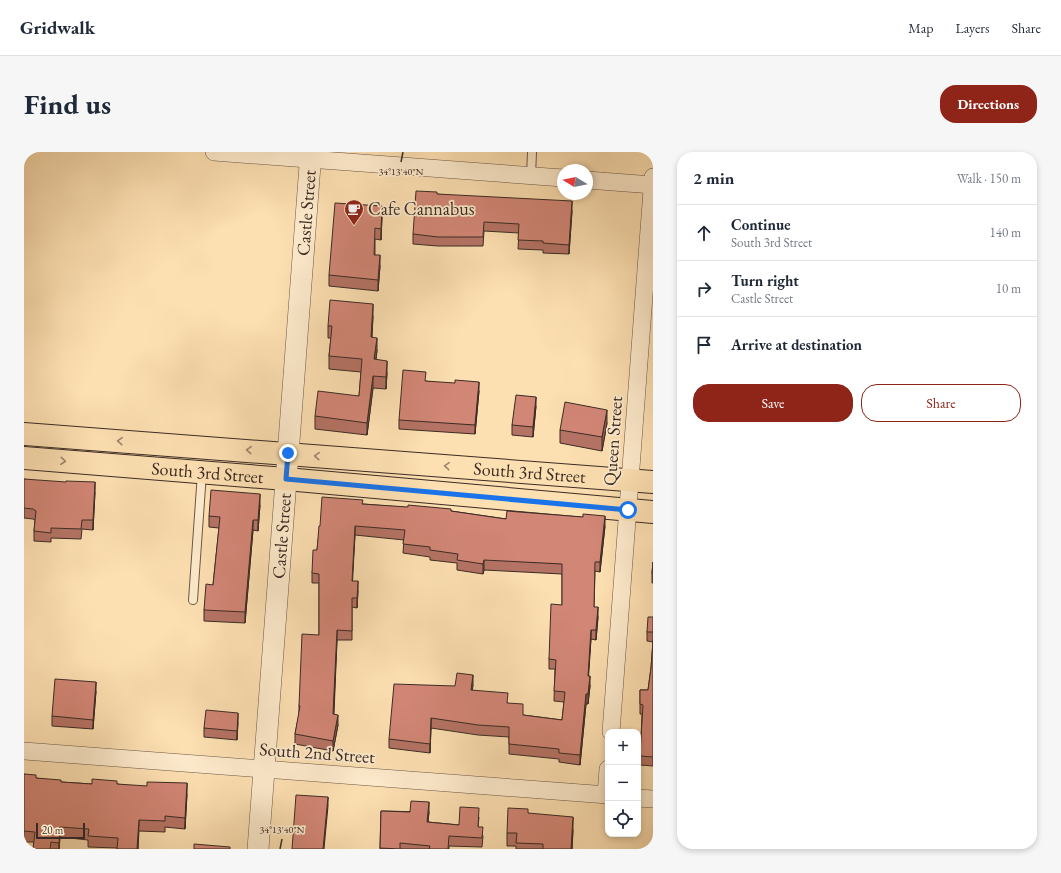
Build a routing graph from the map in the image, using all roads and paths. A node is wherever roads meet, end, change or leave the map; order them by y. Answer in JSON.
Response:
{"nodes":[{"id":1,"x":214,"y":152,"type":"edge"},
{"id":2,"x":532,"y":152,"type":"edge"},
{"id":3,"x":311,"y":156,"type":"edge"},
{"id":4,"x":531,"y":176,"type":"junction"},
{"id":5,"x":557,"y":178,"type":"edge"},
{"id":6,"x":593,"y":180,"type":"edge"},
{"id":7,"x":653,"y":182,"type":"edge"},
{"id":8,"x":24,"y":434,"type":"edge"},
{"id":9,"x":288,"y":453,"type":"junction"},
{"id":10,"x":24,"y":458,"type":"edge"},
{"id":11,"x":202,"y":472,"type":"junction"},
{"id":12,"x":286,"y":479,"type":"junction"},
{"id":13,"x":630,"y":480,"type":"junction"},
{"id":14,"x":653,"y":482,"type":"edge"},
{"id":15,"x":628,"y":510,"type":"junction"},
{"id":16,"x":653,"y":512,"type":"edge"},
{"id":17,"x":193,"y":600,"type":"dead end"},
{"id":18,"x":611,"y":729,"type":"edge"},
{"id":19,"x":24,"y":752,"type":"edge"},
{"id":20,"x":264,"y":770,"type":"junction"},
{"id":21,"x":605,"y":795,"type":"edge"},
{"id":22,"x":641,"y":798,"type":"edge"},
{"id":23,"x":653,"y":799,"type":"edge"},
{"id":24,"x":258,"y":849,"type":"edge"}],
"edges":[{"from":1,"to":3,"type":"street"},
{"from":2,"to":4,"type":"lane"},
{"from":3,"to":4,"type":"street"},
{"from":3,"to":9,"type":"street","name":"Castle Street"},
{"from":4,"to":5,"type":"street"},
{"from":6,"to":7,"type":"street"},
{"from":7,"to":13,"type":"street","name":"Queen Street"},
{"from":9,"to":8,"type":"main road","name":"South 3rd Street","one_way":true},
{"from":9,"to":12,"type":"street","name":"Castle Street"},
{"from":13,"to":9,"type":"main road","name":"South 3rd Street","one_way":true},
{"from":10,"to":11,"type":"main road","name":"South 3rd Street","one_way":true},
{"from":11,"to":12,"type":"main road","name":"South 3rd Street"},
{"from":11,"to":17,"type":"lane"},
{"from":12,"to":15,"type":"main road","name":"South 3rd Street"},
{"from":12,"to":20,"type":"street","name":"Castle Street"},
{"from":13,"to":14,"type":"main road","name":"South 3rd Street"},
{"from":13,"to":15,"type":"street","name":"Queen Street"},
{"from":15,"to":16,"type":"main road","name":"South 3rd Street"},
{"from":15,"to":18,"type":"street","name":"Queen Street"},
{"from":19,"to":20,"type":"street","name":"South 2nd Street"},
{"from":20,"to":21,"type":"street","name":"South 2nd Street"},
{"from":20,"to":24,"type":"street","name":"Castle Street"},
{"from":22,"to":23,"type":"street"}]}
